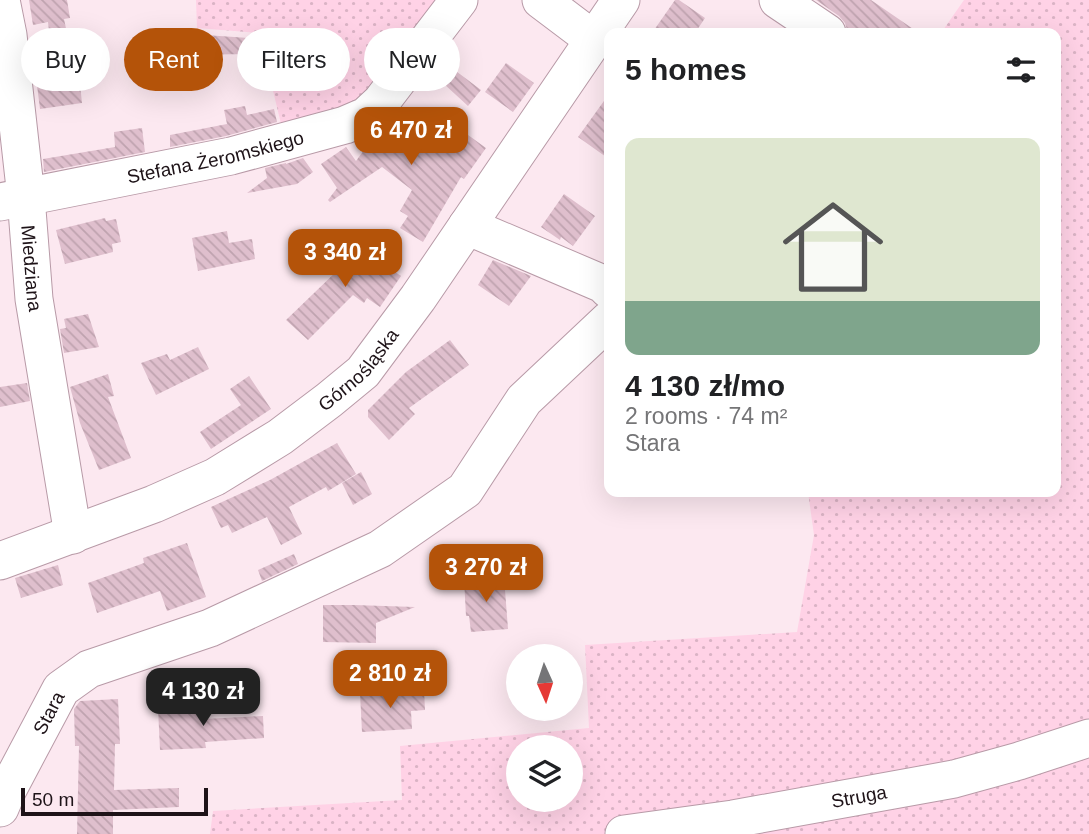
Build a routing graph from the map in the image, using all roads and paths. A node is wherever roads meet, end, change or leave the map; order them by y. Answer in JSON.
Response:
{"nodes":[{"id":1,"x":1,"y":0,"type":"edge"},
{"id":2,"x":458,"y":0,"type":"edge"},
{"id":3,"x":541,"y":0,"type":"edge"},
{"id":4,"x":621,"y":0,"type":"edge"},
{"id":5,"x":777,"y":19,"type":"edge"},
{"id":6,"x":809,"y":28,"type":"edge"},
{"id":7,"x":594,"y":40,"type":"junction"},
{"id":8,"x":13,"y":199,"type":"edge"},
{"id":9,"x":467,"y":226,"type":"junction"},
{"id":10,"x":604,"y":290,"type":"edge"},
{"id":11,"x":604,"y":297,"type":"edge"},
{"id":12,"x":73,"y":535,"type":"junction"},
{"id":13,"x":0,"y":561,"type":"edge"},
{"id":14,"x":1089,"y":738,"type":"edge"},
{"id":15,"x":0,"y":808,"type":"edge"},
{"id":16,"x":624,"y":834,"type":"edge"}],
"edges":[{"from":1,"to":8,"type":"street","name":"Miedziana"},
{"from":2,"to":8,"type":"street","name":"Stefana Żeromskiego"},
{"from":3,"to":7,"type":"street"},
{"from":4,"to":7,"type":"street","name":"Górnośląska"},
{"from":5,"to":6,"type":"street"},
{"from":7,"to":9,"type":"street","name":"Górnośląska"},
{"from":8,"to":12,"type":"street","name":"Miedziana"},
{"from":9,"to":10,"type":"street"},
{"from":9,"to":12,"type":"street","name":"Górnośląska"},
{"from":11,"to":15,"type":"street","name":"Stara"},
{"from":12,"to":13,"type":"street","name":"Górnośląska"},
{"from":14,"to":16,"type":"street","name":"Struga"}]}
